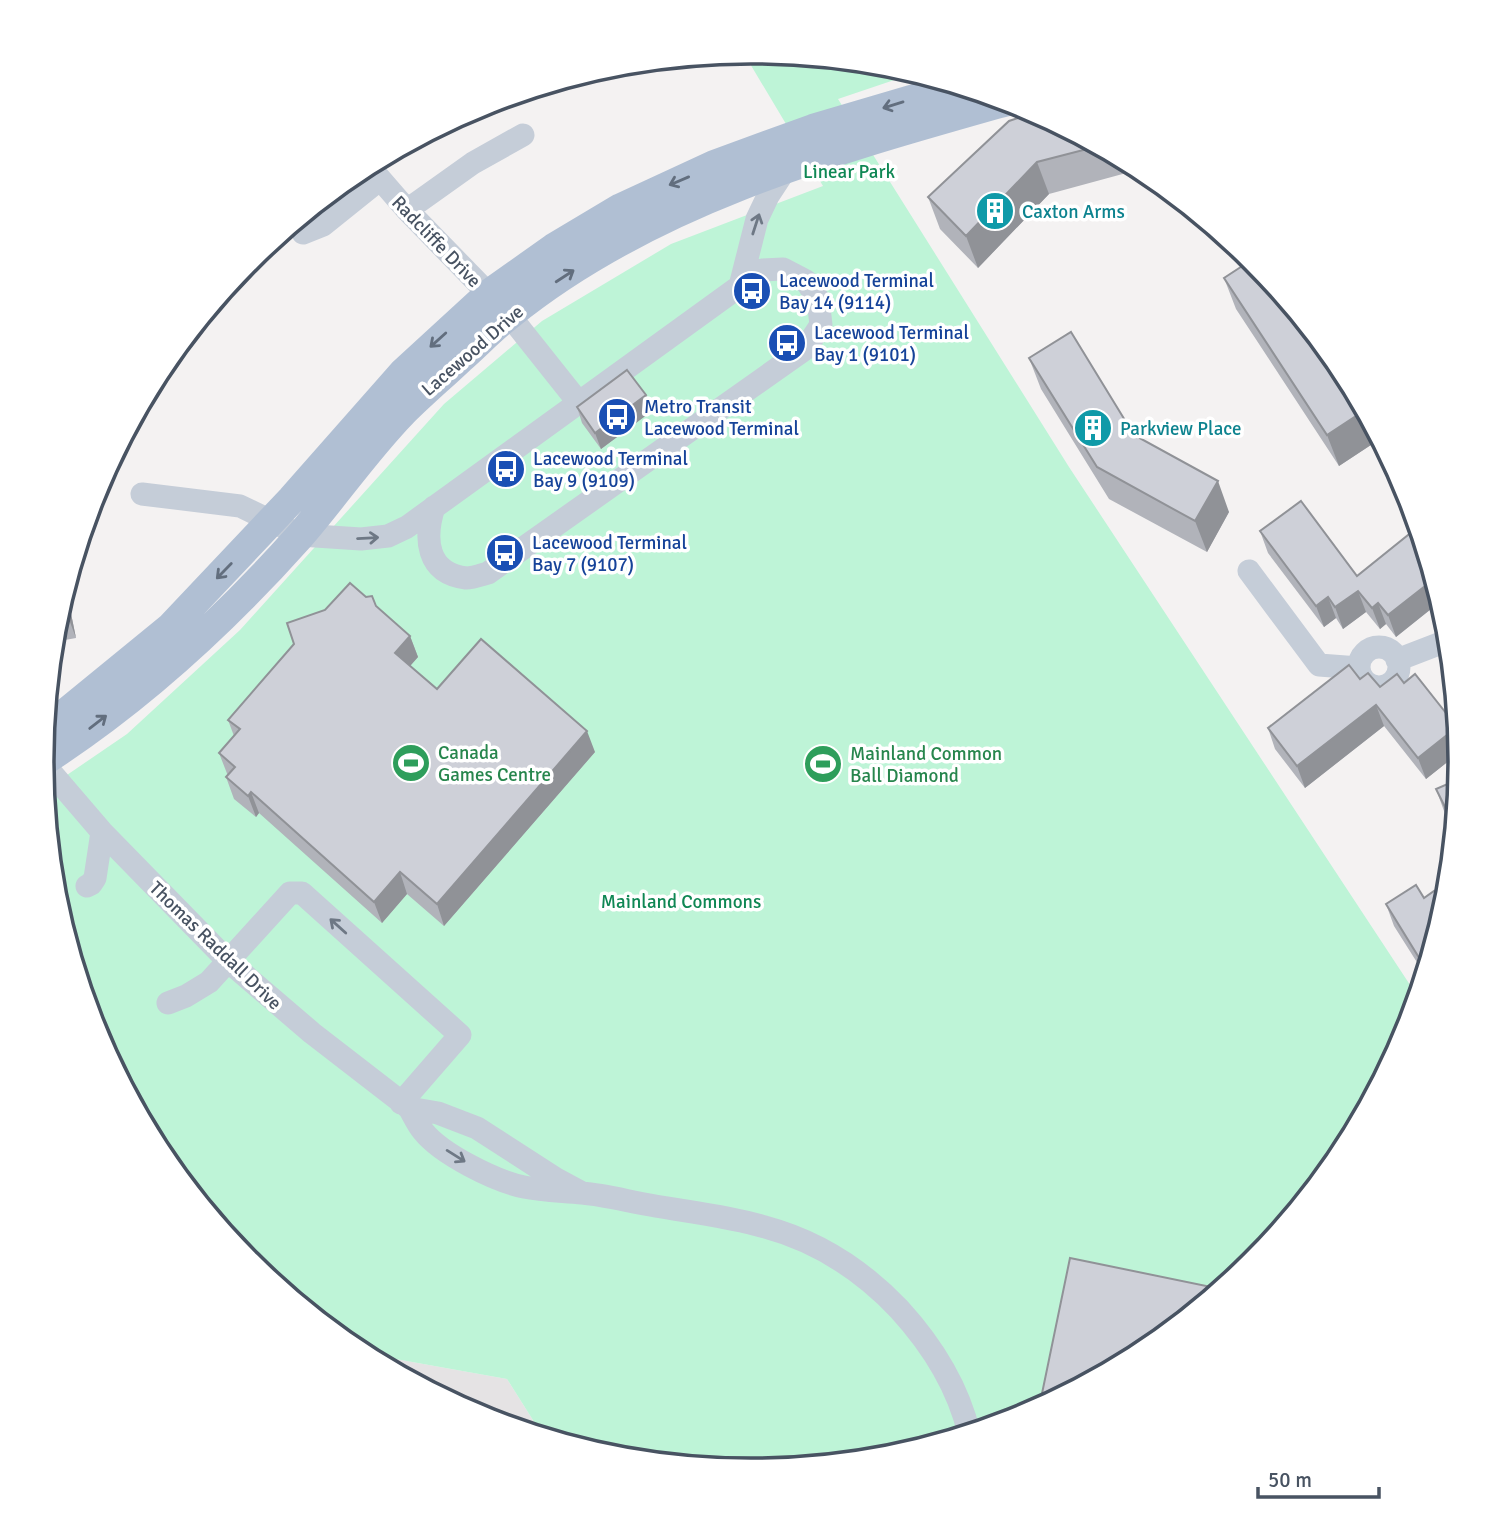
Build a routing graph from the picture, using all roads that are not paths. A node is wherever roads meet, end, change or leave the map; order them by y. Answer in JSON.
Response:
{"nodes":[{"id":1,"x":942,"y":91,"type":"edge"},
{"id":2,"x":989,"y":106,"type":"edge"},
{"id":3,"x":523,"y":135,"type":"dead end"},
{"id":4,"x":787,"y":167,"type":"junction"},
{"id":5,"x":374,"y":175,"type":"edge"},
{"id":6,"x":367,"y":179,"type":"edge"},
{"id":7,"x":407,"y":210,"type":"junction"},
{"id":8,"x":303,"y":233,"type":"dead end"},
{"id":9,"x":740,"y":286,"type":"junction"},
{"id":10,"x":499,"y":304,"type":"junction"},
{"id":11,"x":579,"y":402,"type":"junction"},
{"id":12,"x":142,"y":494,"type":"dead end"},
{"id":13,"x":434,"y":507,"type":"junction"},
{"id":14,"x":271,"y":522,"type":"junction"},
{"id":15,"x":300,"y":535,"type":"junction"},
{"id":16,"x":1249,"y":571,"type":"dead end"},
{"id":17,"x":1438,"y":644,"type":"edge"},
{"id":18,"x":56,"y":721,"type":"edge"},
{"id":19,"x":54,"y":754,"type":"edge"},
{"id":20,"x":55,"y":777,"type":"edge"},
{"id":21,"x":102,"y":832,"type":"junction"},
{"id":22,"x":87,"y":886,"type":"dead end"},
{"id":23,"x":229,"y":961,"type":"junction"},
{"id":24,"x":168,"y":1003,"type":"dead end"},
{"id":25,"x":405,"y":1105,"type":"junction"},
{"id":26,"x":582,"y":1193,"type":"junction"},
{"id":27,"x":966,"y":1424,"type":"edge"}],
"edges":[{"from":1,"to":10,"type":"main road","name":"Lacewood Drive","one_way":true},
{"from":2,"to":4,"type":"main road","name":"Lacewood Drive"},
{"from":3,"to":7,"type":"street"},
{"from":9,"to":4,"type":"street","one_way":true},
{"from":10,"to":4,"type":"main road","name":"Lacewood Drive","one_way":true},
{"from":5,"to":7,"type":"street","name":"Radcliffe Drive"},
{"from":6,"to":8,"type":"street"},
{"from":7,"to":10,"type":"street","name":"Radcliffe Drive"},
{"from":9,"to":11,"type":"street"},
{"from":9,"to":13,"type":"street"},
{"from":10,"to":11,"type":"street","name":"Radcliffe Drive"},
{"from":10,"to":14,"type":"main road","name":"Lacewood Drive","one_way":true},
{"from":10,"to":15,"type":"main road","name":"Lacewood Drive"},
{"from":11,"to":13,"type":"street"},
{"from":12,"to":14,"type":"street"},
{"from":15,"to":13,"type":"street","one_way":true},
{"from":14,"to":15,"type":"street"},
{"from":14,"to":18,"type":"main road","name":"Lacewood Drive","one_way":true},
{"from":19,"to":15,"type":"main road","name":"Lacewood Drive","one_way":true},
{"from":16,"to":17,"type":"street"},
{"from":20,"to":21,"type":"street","name":"Thomas Raddall Drive"},
{"from":21,"to":22,"type":"street"},
{"from":21,"to":23,"type":"street","name":"Thomas Raddall Drive"},
{"from":23,"to":24,"type":"street"},
{"from":23,"to":25,"type":"street","name":"Thomas Raddall Drive"},
{"from":25,"to":23,"type":"street","one_way":true},
{"from":25,"to":26,"type":"street","name":"Thomas Raddall Drive"},
{"from":25,"to":26,"type":"street","name":"Thomas Raddall Drive","one_way":true},
{"from":26,"to":27,"type":"street","name":"Thomas Raddall Drive"}]}
